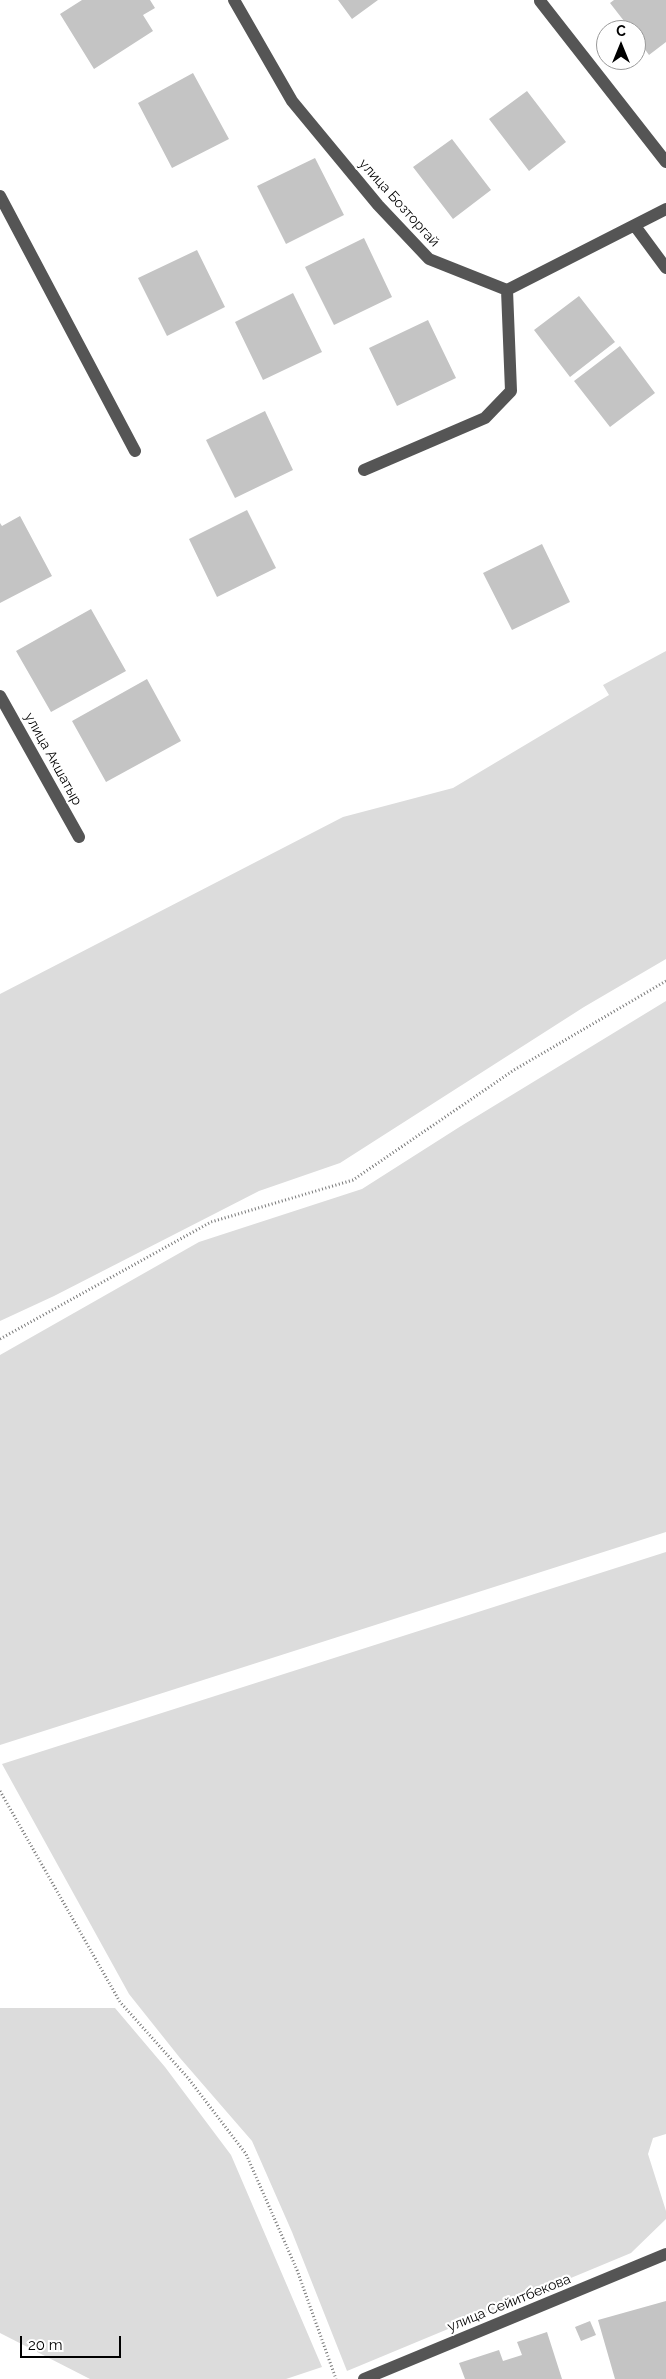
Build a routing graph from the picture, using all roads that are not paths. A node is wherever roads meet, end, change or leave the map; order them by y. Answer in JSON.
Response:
{"nodes":[{"id":1,"x":234,"y":0,"type":"edge"},
{"id":2,"x":540,"y":1,"type":"edge"},
{"id":3,"x":666,"y":162,"type":"edge"},
{"id":4,"x":0,"y":196,"type":"edge"},
{"id":5,"x":666,"y":209,"type":"edge"},
{"id":6,"x":635,"y":226,"type":"junction"},
{"id":7,"x":666,"y":268,"type":"edge"},
{"id":8,"x":507,"y":290,"type":"junction"},
{"id":9,"x":135,"y":451,"type":"dead end"},
{"id":10,"x":364,"y":470,"type":"dead end"},
{"id":11,"x":0,"y":696,"type":"edge"},
{"id":12,"x":79,"y":837,"type":"dead end"},
{"id":13,"x":666,"y":2254,"type":"edge"},
{"id":14,"x":364,"y":2379,"type":"edge"}],
"edges":[{"from":1,"to":8,"type":"street","name":"улица Бозторгай"},
{"from":2,"to":3,"type":"street"},
{"from":4,"to":9,"type":"street"},
{"from":5,"to":6,"type":"street"},
{"from":6,"to":7,"type":"street"},
{"from":6,"to":8,"type":"street"},
{"from":8,"to":10,"type":"street"},
{"from":11,"to":12,"type":"street","name":"улица Акшатыр"},
{"from":13,"to":14,"type":"street","name":"улица Сейитбекова"}]}
